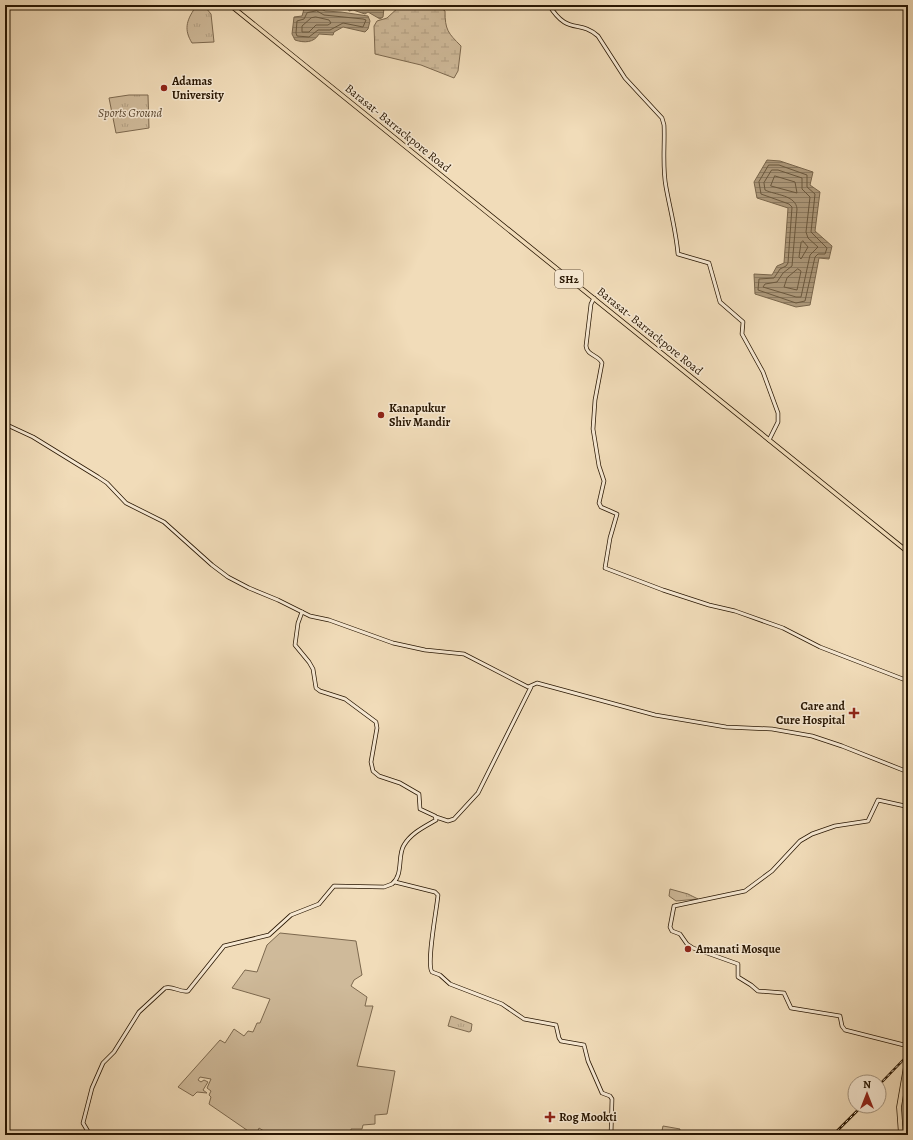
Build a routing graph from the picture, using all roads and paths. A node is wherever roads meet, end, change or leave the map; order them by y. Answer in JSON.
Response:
{"nodes":[{"id":1,"x":230,"y":5,"type":"edge"},
{"id":2,"x":549,"y":5,"type":"edge"},
{"id":3,"x":594,"y":298,"type":"junction"},
{"id":4,"x":5,"y":424,"type":"edge"},
{"id":5,"x":769,"y":440,"type":"junction"},
{"id":6,"x":908,"y":552,"type":"edge"},
{"id":7,"x":302,"y":612,"type":"junction"},
{"id":8,"x":908,"y":681,"type":"edge"},
{"id":9,"x":531,"y":687,"type":"junction"},
{"id":10,"x":908,"y":772,"type":"edge"},
{"id":11,"x":908,"y":801,"type":"edge"},
{"id":12,"x":436,"y":817,"type":"junction"},
{"id":13,"x":395,"y":882,"type":"junction"},
{"id":14,"x":908,"y":1046,"type":"edge"},
{"id":15,"x":908,"y":1055,"type":"edge"},
{"id":16,"x":90,"y":1135,"type":"edge"},
{"id":17,"x":611,"y":1135,"type":"edge"},
{"id":18,"x":901,"y":1135,"type":"edge"}],
"edges":[{"from":1,"to":3,"type":"main road","name":"Barasat- Barrackpore Road","number":"SH2"},
{"from":2,"to":5,"type":"street"},
{"from":3,"to":5,"type":"main road","name":"Barasat- Barrackpore Road","number":"SH2"},
{"from":3,"to":8,"type":"street"},
{"from":4,"to":7,"type":"street"},
{"from":5,"to":6,"type":"main road","name":"Barasat- Barrackpore Road","number":"SH2"},
{"from":7,"to":9,"type":"street"},
{"from":7,"to":12,"type":"street"},
{"from":9,"to":10,"type":"street"},
{"from":9,"to":12,"type":"street"},
{"from":11,"to":14,"type":"street"},
{"from":12,"to":13,"type":"street"},
{"from":13,"to":16,"type":"street"},
{"from":13,"to":17,"type":"street"},
{"from":15,"to":18,"type":"highway"}]}
